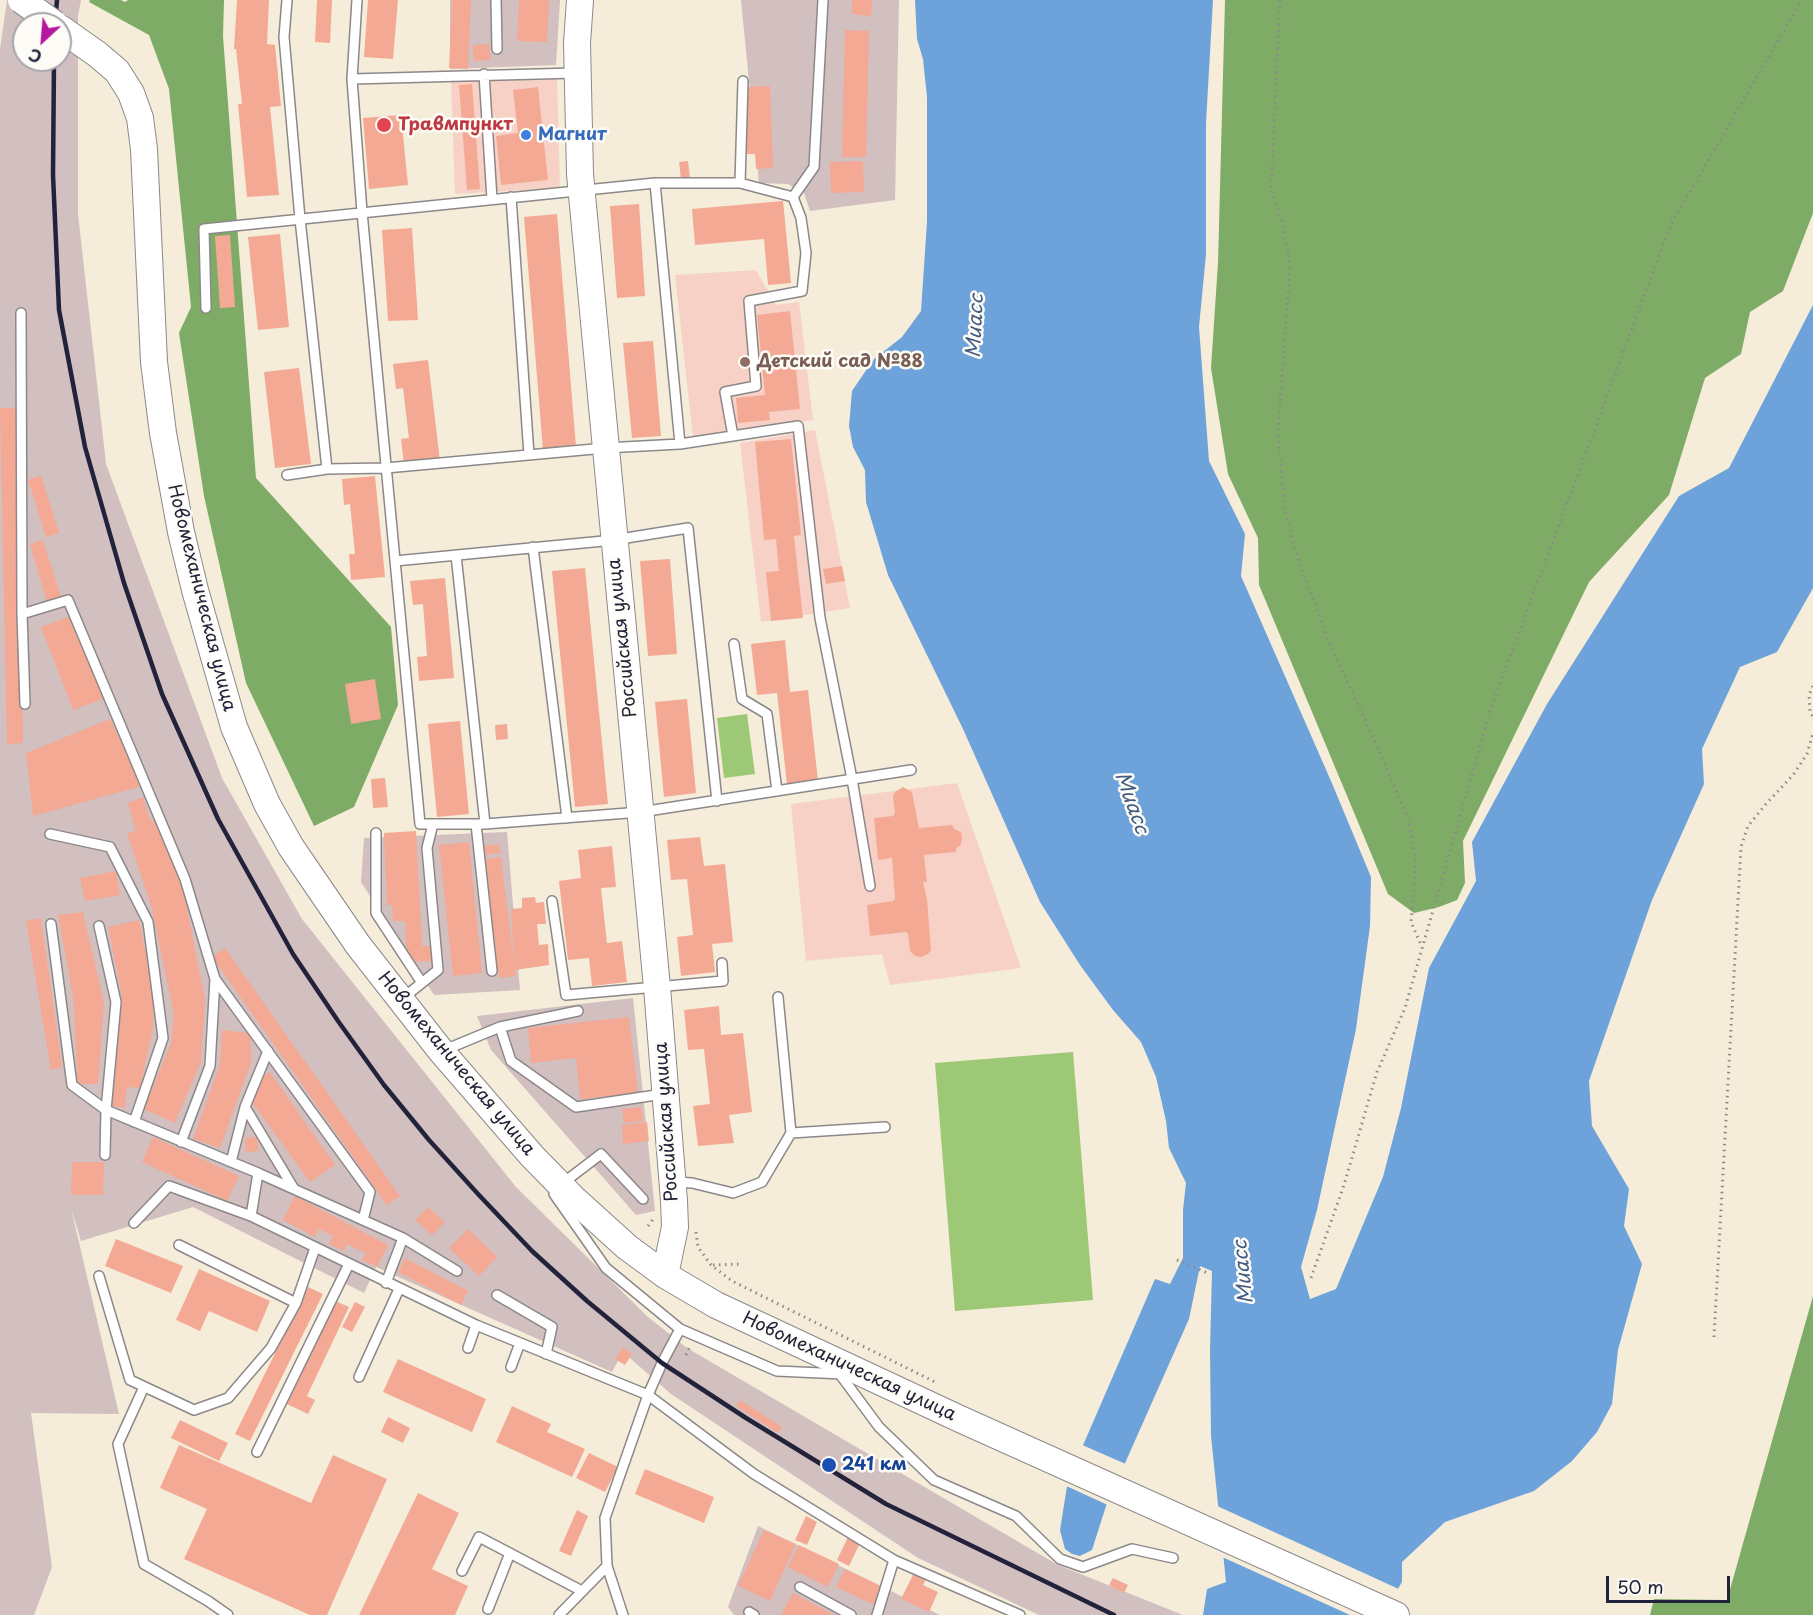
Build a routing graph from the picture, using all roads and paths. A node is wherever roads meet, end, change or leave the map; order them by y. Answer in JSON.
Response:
{"nodes":[{"id":1,"x":21,"y":0,"type":"edge"},
{"id":2,"x":287,"y":0,"type":"edge"},
{"id":3,"x":357,"y":0,"type":"edge"},
{"id":4,"x":496,"y":0,"type":"edge"},
{"id":5,"x":580,"y":0,"type":"edge"},
{"id":6,"x":823,"y":0,"type":"edge"},
{"id":7,"x":1280,"y":0,"type":"edge"},
{"id":8,"x":1802,"y":0,"type":"edge"},
{"id":9,"x":38,"y":12,"type":"edge"},
{"id":10,"x":72,"y":36,"type":"edge"},
{"id":11,"x":496,"y":49,"type":"dead end"},
{"id":12,"x":578,"y":73,"type":"junction"},
{"id":13,"x":484,"y":74,"type":"junction"},
{"id":14,"x":352,"y":79,"type":"junction"},
{"id":15,"x":742,"y":81,"type":"dead end"},
{"id":16,"x":655,"y":183,"type":"junction"},
{"id":17,"x":740,"y":183,"type":"junction"},
{"id":18,"x":581,"y":189,"type":"junction"},
{"id":19,"x":511,"y":197,"type":"junction"},
{"id":20,"x":793,"y":197,"type":"junction"},
{"id":21,"x":492,"y":199,"type":"junction"},
{"id":22,"x":362,"y":212,"type":"junction"},
{"id":23,"x":300,"y":219,"type":"junction"},
{"id":24,"x":206,"y":308,"type":"dead end"},
{"id":25,"x":21,"y":313,"type":"dead end"},
{"id":26,"x":733,"y":436,"type":"junction"},
{"id":27,"x":680,"y":444,"type":"junction"},
{"id":28,"x":605,"y":448,"type":"junction"},
{"id":29,"x":529,"y":455,"type":"junction"},
{"id":30,"x":386,"y":468,"type":"junction"},
{"id":31,"x":327,"y":469,"type":"junction"},
{"id":32,"x":287,"y":475,"type":"dead end"},
{"id":33,"x":614,"y":540,"type":"junction"},
{"id":34,"x":533,"y":548,"type":"junction"},
{"id":35,"x":456,"y":555,"type":"junction"},
{"id":36,"x":395,"y":561,"type":"junction"},
{"id":37,"x":22,"y":614,"type":"junction"},
{"id":38,"x":734,"y":644,"type":"dead end"},
{"id":39,"x":1813,"y":686,"type":"edge"},
{"id":40,"x":25,"y":704,"type":"dead end"},
{"id":41,"x":1813,"y":717,"type":"edge"},
{"id":42,"x":1813,"y":733,"type":"edge"},
{"id":43,"x":911,"y":770,"type":"dead end"},
{"id":44,"x":852,"y":779,"type":"junction"},
{"id":45,"x":777,"y":791,"type":"junction"},
{"id":46,"x":717,"y":801,"type":"junction"},
{"id":47,"x":641,"y":812,"type":"junction"},
{"id":48,"x":567,"y":818,"type":"junction"},
{"id":49,"x":433,"y":824,"type":"junction"},
{"id":50,"x":480,"y":824,"type":"junction"},
{"id":51,"x":376,"y":833,"type":"dead end"},
{"id":52,"x":50,"y":834,"type":"dead end"},
{"id":53,"x":870,"y":886,"type":"dead end"},
{"id":54,"x":552,"y":901,"type":"dead end"},
{"id":55,"x":51,"y":924,"type":"dead end"},
{"id":56,"x":99,"y":926,"type":"dead end"},
{"id":57,"x":1422,"y":947,"type":"junction"},
{"id":58,"x":722,"y":963,"type":"dead end"},
{"id":59,"x":492,"y":970,"type":"dead end"},
{"id":60,"x":215,"y":979,"type":"junction"},
{"id":61,"x":422,"y":983,"type":"junction"},
{"id":62,"x":657,"y":987,"type":"junction"},
{"id":63,"x":778,"y":997,"type":"dead end"},
{"id":64,"x":400,"y":1000,"type":"junction"},
{"id":65,"x":578,"y":1011,"type":"dead end"},
{"id":66,"x":500,"y":1027,"type":"junction"},
{"id":67,"x":268,"y":1051,"type":"junction"},
{"id":68,"x":441,"y":1051,"type":"junction"},
{"id":69,"x":665,"y":1094,"type":"junction"},
{"id":70,"x":244,"y":1107,"type":"junction"},
{"id":71,"x":106,"y":1110,"type":"junction"},
{"id":72,"x":134,"y":1122,"type":"junction"},
{"id":73,"x":506,"y":1126,"type":"junction"},
{"id":74,"x":885,"y":1127,"type":"dead end"},
{"id":75,"x":791,"y":1133,"type":"junction"},
{"id":76,"x":181,"y":1142,"type":"junction"},
{"id":77,"x":105,"y":1155,"type":"dead end"},
{"id":78,"x":231,"y":1162,"type":"junction"},
{"id":79,"x":258,"y":1173,"type":"junction"},
{"id":80,"x":672,"y":1182,"type":"junction"},
{"id":81,"x":560,"y":1186,"type":"junction"},
{"id":82,"x":294,"y":1189,"type":"junction"},
{"id":83,"x":643,"y":1198,"type":"dead end"},
{"id":84,"x":251,"y":1216,"type":"junction"},
{"id":85,"x":363,"y":1220,"type":"junction"},
{"id":86,"x":134,"y":1223,"type":"dead end"},
{"id":87,"x":403,"y":1238,"type":"junction"},
{"id":88,"x":179,"y":1245,"type":"dead end"},
{"id":89,"x":315,"y":1248,"type":"junction"},
{"id":90,"x":1177,"y":1260,"type":"dead end"},
{"id":91,"x":349,"y":1264,"type":"junction"},
{"id":92,"x":741,"y":1264,"type":"dead end"},
{"id":93,"x":711,"y":1265,"type":"dead end"},
{"id":94,"x":457,"y":1271,"type":"dead end"},
{"id":95,"x":1210,"y":1274,"type":"dead end"},
{"id":96,"x":665,"y":1275,"type":"junction"},
{"id":97,"x":99,"y":1276,"type":"dead end"},
{"id":98,"x":1311,"y":1278,"type":"dead end"},
{"id":99,"x":386,"y":1283,"type":"junction"},
{"id":100,"x":399,"y":1288,"type":"junction"},
{"id":101,"x":497,"y":1295,"type":"dead end"},
{"id":102,"x":296,"y":1303,"type":"junction"},
{"id":103,"x":476,"y":1325,"type":"junction"},
{"id":104,"x":680,"y":1329,"type":"junction"},
{"id":105,"x":1714,"y":1337,"type":"dead end"},
{"id":106,"x":520,"y":1343,"type":"junction"},
{"id":107,"x":468,"y":1348,"type":"dead end"},
{"id":108,"x":546,"y":1354,"type":"junction"},
{"id":109,"x":511,"y":1367,"type":"dead end"},
{"id":110,"x":838,"y":1373,"type":"junction"},
{"id":111,"x":865,"y":1375,"type":"junction"},
{"id":112,"x":359,"y":1377,"type":"dead end"},
{"id":113,"x":144,"y":1387,"type":"junction"},
{"id":114,"x":648,"y":1395,"type":"junction"},
{"id":115,"x":257,"y":1452,"type":"dead end"},
{"id":116,"x":510,"y":1553,"type":"junction"},
{"id":117,"x":1173,"y":1558,"type":"dead end"},
{"id":118,"x":894,"y":1560,"type":"junction"},
{"id":119,"x":607,"y":1566,"type":"junction"},
{"id":120,"x":462,"y":1571,"type":"dead end"},
{"id":121,"x":800,"y":1587,"type":"dead end"},
{"id":122,"x":582,"y":1591,"type":"junction"},
{"id":123,"x":488,"y":1609,"type":"dead end"},
{"id":124,"x":228,"y":1615,"type":"edge"},
{"id":125,"x":559,"y":1615,"type":"edge"},
{"id":126,"x":623,"y":1615,"type":"edge"},
{"id":127,"x":851,"y":1615,"type":"edge"},
{"id":128,"x":877,"y":1615,"type":"edge"},
{"id":129,"x":1020,"y":1615,"type":"edge"},
{"id":130,"x":1396,"y":1615,"type":"edge"}],
"edges":[{"from":1,"to":9,"type":"main road","bridge":true},
{"from":2,"to":23,"type":"lane"},
{"from":3,"to":14,"type":"lane"},
{"from":4,"to":11,"type":"lane"},
{"from":5,"to":12,"type":"main road","name":"Российская улица"},
{"from":6,"to":20,"type":"lane"},
{"from":7,"to":57,"type":"path"},
{"from":8,"to":57,"type":"path"},
{"from":10,"to":64,"type":"main road","name":"Новомеханическая улица"},
{"from":12,"to":13,"type":"lane"},
{"from":12,"to":18,"type":"main road","name":"Российская улица"},
{"from":13,"to":14,"type":"lane"},
{"from":13,"to":21,"type":"lane"},
{"from":14,"to":22,"type":"lane"},
{"from":15,"to":17,"type":"lane"},
{"from":16,"to":17,"type":"lane"},
{"from":16,"to":18,"type":"lane"},
{"from":16,"to":27,"type":"lane"},
{"from":17,"to":20,"type":"lane"},
{"from":18,"to":19,"type":"lane"},
{"from":18,"to":28,"type":"main road","name":"Российская улица"},
{"from":19,"to":21,"type":"lane"},
{"from":19,"to":29,"type":"lane"},
{"from":20,"to":26,"type":"lane"},
{"from":21,"to":22,"type":"lane"},
{"from":22,"to":23,"type":"lane"},
{"from":22,"to":30,"type":"lane"},
{"from":23,"to":24,"type":"lane"},
{"from":23,"to":31,"type":"lane"},
{"from":25,"to":37,"type":"lane"},
{"from":26,"to":27,"type":"lane"},
{"from":26,"to":44,"type":"lane"},
{"from":27,"to":28,"type":"lane"},
{"from":28,"to":29,"type":"lane"},
{"from":28,"to":33,"type":"main road","name":"Российская улица"},
{"from":29,"to":30,"type":"lane"},
{"from":30,"to":31,"type":"lane"},
{"from":30,"to":36,"type":"lane"},
{"from":31,"to":32,"type":"lane"},
{"from":33,"to":34,"type":"lane"},
{"from":33,"to":46,"type":"lane"},
{"from":33,"to":47,"type":"main road","name":"Российская улица"},
{"from":34,"to":35,"type":"lane"},
{"from":34,"to":48,"type":"lane"},
{"from":35,"to":36,"type":"lane"},
{"from":35,"to":50,"type":"lane"},
{"from":36,"to":49,"type":"lane"},
{"from":37,"to":40,"type":"lane"},
{"from":37,"to":60,"type":"lane"},
{"from":38,"to":45,"type":"lane"},
{"from":39,"to":41,"type":"path"},
{"from":42,"to":105,"type":"path"},
{"from":43,"to":44,"type":"lane"},
{"from":44,"to":45,"type":"lane"},
{"from":44,"to":53,"type":"lane"},
{"from":45,"to":46,"type":"lane"},
{"from":46,"to":47,"type":"lane"},
{"from":47,"to":48,"type":"lane"},
{"from":47,"to":62,"type":"main road","name":"Российская улица"},
{"from":48,"to":50,"type":"lane"},
{"from":49,"to":50,"type":"lane"},
{"from":49,"to":61,"type":"lane"},
{"from":50,"to":59,"type":"lane"},
{"from":51,"to":61,"type":"lane"},
{"from":52,"to":72,"type":"lane"},
{"from":54,"to":62,"type":"lane"},
{"from":55,"to":71,"type":"lane"},
{"from":56,"to":71,"type":"lane"},
{"from":57,"to":98,"type":"path"},
{"from":58,"to":62,"type":"lane"},
{"from":60,"to":67,"type":"lane"},
{"from":60,"to":76,"type":"lane"},
{"from":61,"to":64,"type":"lane"},
{"from":62,"to":69,"type":"main road","name":"Российская улица"},
{"from":63,"to":75,"type":"lane"},
{"from":64,"to":68,"type":"main road","name":"Новомеханическая улица"},
{"from":65,"to":66,"type":"lane"},
{"from":66,"to":68,"type":"lane"},
{"from":66,"to":69,"type":"lane"},
{"from":67,"to":70,"type":"lane"},
{"from":67,"to":85,"type":"lane"},
{"from":68,"to":73,"type":"main road","name":"Новомеханическая улица"},
{"from":69,"to":80,"type":"main road","name":"Российская улица"},
{"from":70,"to":78,"type":"lane"},
{"from":70,"to":82,"type":"lane"},
{"from":71,"to":72,"type":"lane"},
{"from":71,"to":77,"type":"lane"},
{"from":72,"to":76,"type":"lane"},
{"from":73,"to":81,"type":"main road","name":"Новомеханическая улица"},
{"from":73,"to":104,"type":"lane"},
{"from":74,"to":75,"type":"lane"},
{"from":75,"to":80,"type":"lane"},
{"from":76,"to":78,"type":"lane"},
{"from":78,"to":79,"type":"lane"},
{"from":79,"to":82,"type":"lane"},
{"from":79,"to":84,"type":"lane"},
{"from":80,"to":96,"type":"main road","name":"Российская улица"},
{"from":81,"to":83,"type":"lane"},
{"from":81,"to":96,"type":"main road","name":"Новомеханическая улица"},
{"from":82,"to":85,"type":"lane"},
{"from":84,"to":86,"type":"lane"},
{"from":84,"to":89,"type":"lane"},
{"from":85,"to":87,"type":"lane"},
{"from":87,"to":94,"type":"lane"},
{"from":87,"to":99,"type":"lane"},
{"from":88,"to":102,"type":"lane"},
{"from":89,"to":91,"type":"lane"},
{"from":89,"to":102,"type":"lane"},
{"from":90,"to":95,"type":"path"},
{"from":91,"to":99,"type":"lane"},
{"from":91,"to":115,"type":"lane"},
{"from":92,"to":93,"type":"path"},
{"from":96,"to":111,"type":"main road","name":"Новомеханическая улица"},
{"from":97,"to":113,"type":"lane"},
{"from":99,"to":100,"type":"lane"},
{"from":100,"to":103,"type":"lane"},
{"from":100,"to":112,"type":"lane"},
{"from":101,"to":108,"type":"lane"},
{"from":102,"to":113,"type":"lane"},
{"from":103,"to":106,"type":"lane"},
{"from":103,"to":107,"type":"lane"},
{"from":104,"to":110,"type":"lane"},
{"from":104,"to":114,"type":"lane"},
{"from":106,"to":108,"type":"lane"},
{"from":106,"to":109,"type":"lane"},
{"from":108,"to":114,"type":"lane"},
{"from":110,"to":111,"type":"lane"},
{"from":110,"to":117,"type":"lane"},
{"from":111,"to":130,"type":"main road","name":"Новомеханическая улица"},
{"from":113,"to":124,"type":"lane"},
{"from":114,"to":118,"type":"lane"},
{"from":114,"to":119,"type":"lane"},
{"from":116,"to":120,"type":"lane"},
{"from":116,"to":122,"type":"lane"},
{"from":116,"to":123,"type":"lane"},
{"from":118,"to":128,"type":"lane"},
{"from":118,"to":129,"type":"lane"},
{"from":119,"to":122,"type":"lane"},
{"from":119,"to":126,"type":"lane"},
{"from":121,"to":127,"type":"lane"},
{"from":122,"to":125,"type":"lane"}]}
